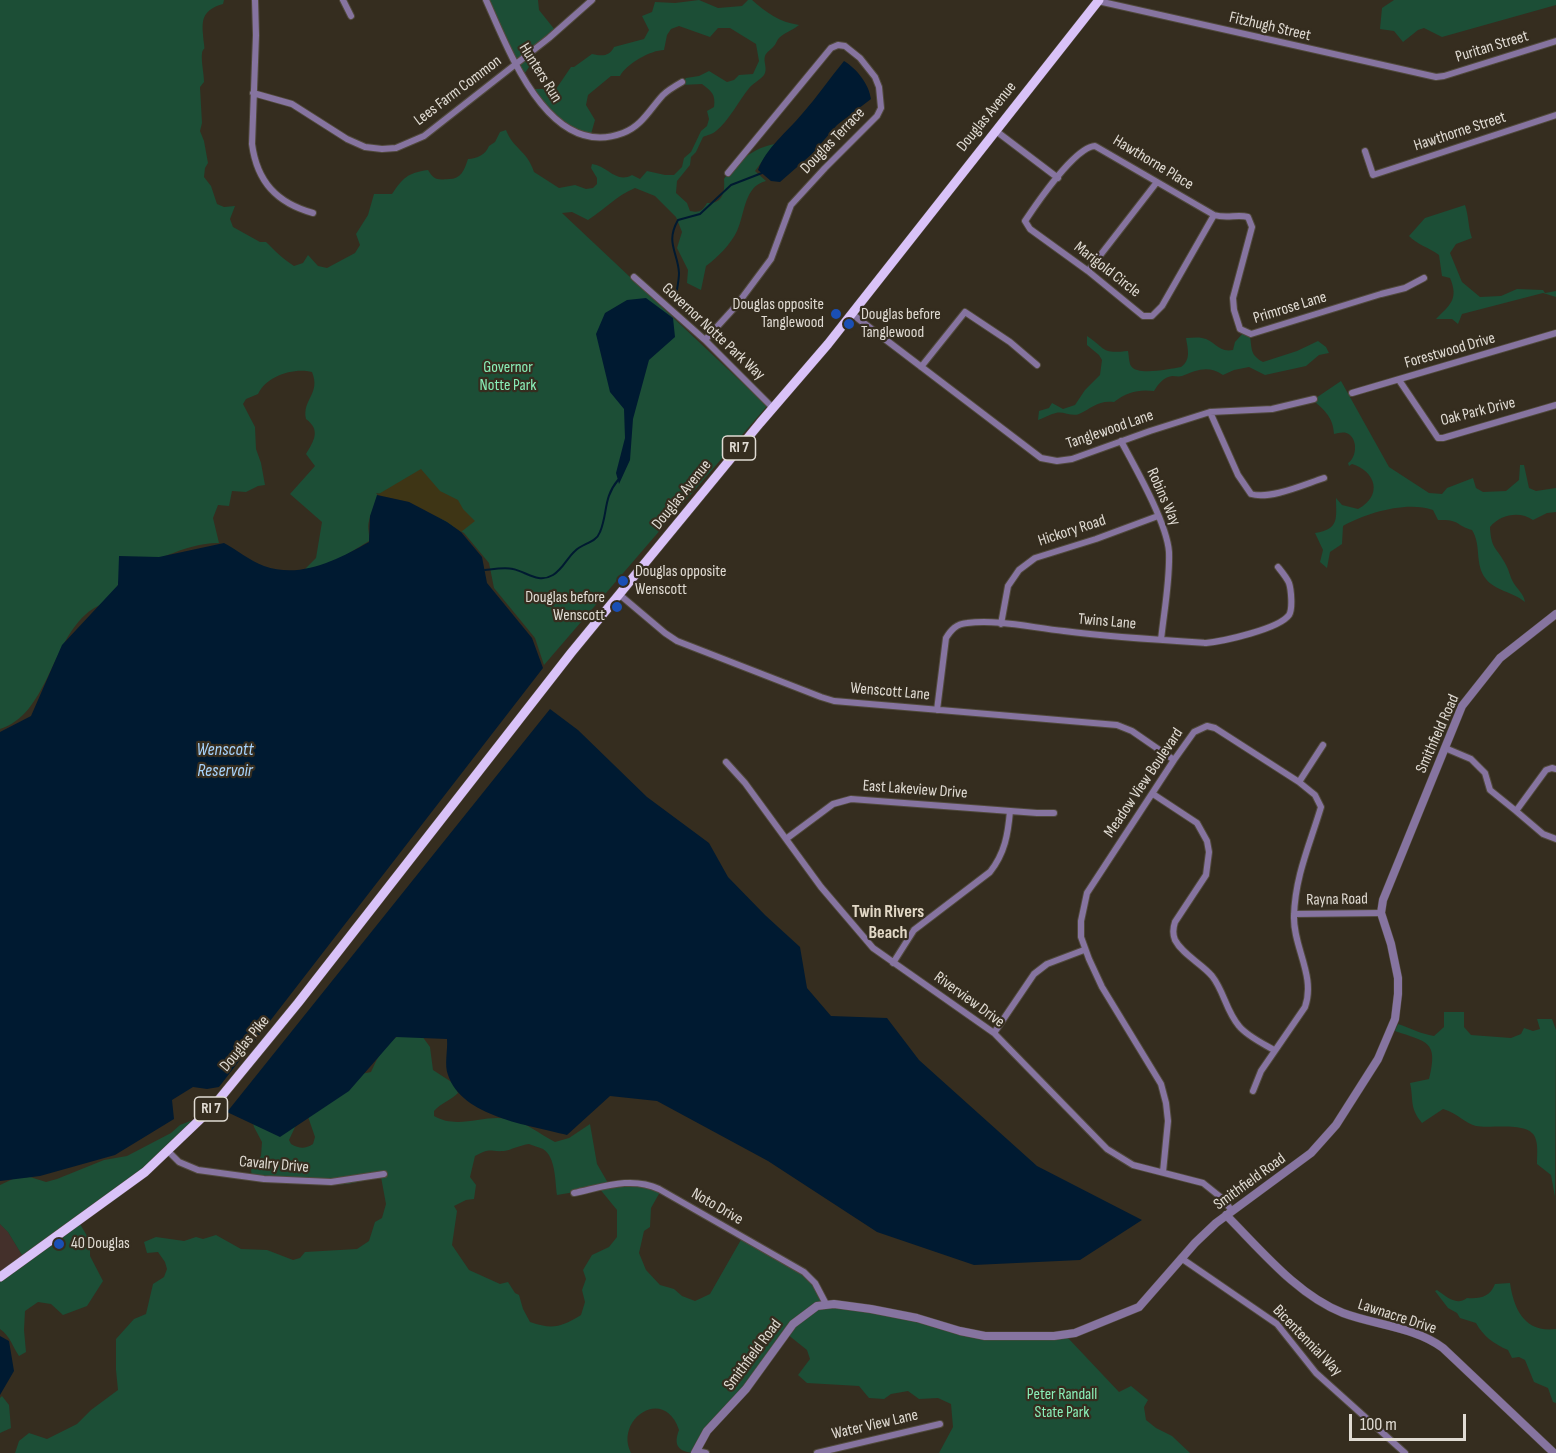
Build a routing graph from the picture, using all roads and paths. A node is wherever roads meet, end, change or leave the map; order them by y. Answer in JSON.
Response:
{"nodes":[{"id":1,"x":255,"y":0,"type":"edge"},
{"id":2,"x":343,"y":0,"type":"edge"},
{"id":3,"x":486,"y":0,"type":"edge"},
{"id":4,"x":591,"y":0,"type":"edge"},
{"id":5,"x":1098,"y":0,"type":"edge"},
{"id":6,"x":351,"y":16,"type":"dead end"},
{"id":7,"x":1556,"y":41,"type":"edge"},
{"id":8,"x":515,"y":64,"type":"junction"},
{"id":9,"x":1436,"y":77,"type":"joint"},
{"id":10,"x":682,"y":82,"type":"dead end"},
{"id":11,"x":254,"y":93,"type":"junction"},
{"id":12,"x":1556,"y":116,"type":"edge"},
{"id":13,"x":996,"y":131,"type":"junction"},
{"id":14,"x":1365,"y":151,"type":"dead end"},
{"id":15,"x":728,"y":173,"type":"dead end"},
{"id":16,"x":1058,"y":178,"type":"junction"},
{"id":17,"x":1158,"y":182,"type":"junction"},
{"id":18,"x":313,"y":213,"type":"dead end"},
{"id":19,"x":1214,"y":215,"type":"junction"},
{"id":20,"x":1248,"y":217,"type":"joint"},
{"id":21,"x":1088,"y":271,"type":"junction"},
{"id":22,"x":634,"y":277,"type":"dead end"},
{"id":23,"x":1424,"y":278,"type":"dead end"},
{"id":24,"x":852,"y":314,"type":"junction"},
{"id":25,"x":1556,"y":333,"type":"edge"},
{"id":26,"x":705,"y":340,"type":"junction"},
{"id":27,"x":1037,"y":365,"type":"dead end"},
{"id":28,"x":921,"y":367,"type":"junction"},
{"id":29,"x":1399,"y":380,"type":"junction"},
{"id":30,"x":1352,"y":393,"type":"dead end"},
{"id":31,"x":1314,"y":399,"type":"dead end"},
{"id":32,"x":1556,"y":405,"type":"edge"},
{"id":33,"x":773,"y":408,"type":"junction"},
{"id":34,"x":1210,"y":412,"type":"junction"},
{"id":35,"x":1121,"y":441,"type":"junction"},
{"id":36,"x":1324,"y":478,"type":"dead end"},
{"id":37,"x":1158,"y":516,"type":"junction"},
{"id":38,"x":1278,"y":567,"type":"dead end"},
{"id":39,"x":620,"y":595,"type":"junction"},
{"id":40,"x":1556,"y":614,"type":"edge"},
{"id":41,"x":1001,"y":624,"type":"junction"},
{"id":42,"x":1161,"y":640,"type":"junction"},
{"id":43,"x":937,"y":710,"type":"junction"},
{"id":44,"x":1323,"y":746,"type":"dead end"},
{"id":45,"x":1445,"y":748,"type":"junction"},
{"id":46,"x":1174,"y":760,"type":"junction"},
{"id":47,"x":726,"y":762,"type":"dead end"},
{"id":48,"x":1556,"y":770,"type":"edge"},
{"id":49,"x":1299,"y":782,"type":"junction"},
{"id":50,"x":1153,"y":794,"type":"junction"},
{"id":51,"x":1010,"y":811,"type":"junction"},
{"id":52,"x":1516,"y":811,"type":"junction"},
{"id":53,"x":1054,"y":813,"type":"dead end"},
{"id":54,"x":786,"y":839,"type":"junction"},
{"id":55,"x":1556,"y":839,"type":"edge"},
{"id":56,"x":381,"y":897,"type":"joint"},
{"id":57,"x":1381,"y":913,"type":"junction"},
{"id":58,"x":1294,"y":914,"type":"junction"},
{"id":59,"x":1084,"y":950,"type":"junction"},
{"id":60,"x":892,"y":963,"type":"junction"},
{"id":61,"x":994,"y":1033,"type":"junction"},
{"id":62,"x":1274,"y":1050,"type":"junction"},
{"id":63,"x":1253,"y":1091,"type":"dead end"},
{"id":64,"x":169,"y":1152,"type":"junction"},
{"id":65,"x":1162,"y":1172,"type":"junction"},
{"id":66,"x":384,"y":1174,"type":"dead end"},
{"id":67,"x":574,"y":1193,"type":"dead end"},
{"id":68,"x":1229,"y":1213,"type":"junction"},
{"id":69,"x":1181,"y":1258,"type":"junction"},
{"id":70,"x":0,"y":1277,"type":"edge"},
{"id":71,"x":826,"y":1304,"type":"junction"},
{"id":72,"x":940,"y":1424,"type":"dead end"},
{"id":73,"x":696,"y":1452,"type":"edge"},
{"id":74,"x":706,"y":1453,"type":"edge"},
{"id":75,"x":817,"y":1453,"type":"edge"},
{"id":76,"x":1405,"y":1453,"type":"edge"},
{"id":77,"x":1554,"y":1453,"type":"edge"}],
"edges":[{"from":1,"to":11,"type":"street"},
{"from":2,"to":6,"type":"street"},
{"from":3,"to":8,"type":"street","name":"Hunters Run"},
{"from":4,"to":8,"type":"street","name":"Lees Farm Common"},
{"from":5,"to":9,"type":"street","name":"Fitzhugh Street"},
{"from":5,"to":13,"type":"main road","name":"Douglas Avenue","number":"RI 7"},
{"from":7,"to":9,"type":"street","name":"Puritan Street"},
{"from":8,"to":10,"type":"street","name":"Hunters Run"},
{"from":8,"to":11,"type":"street","name":"Lees Farm Common"},
{"from":11,"to":18,"type":"street"},
{"from":12,"to":14,"type":"street","name":"Hawthorne Street"},
{"from":13,"to":16,"type":"street"},
{"from":13,"to":24,"type":"main road","name":"Douglas Avenue","number":"RI 7"},
{"from":15,"to":26,"type":"street","name":"Douglas Terrace"},
{"from":16,"to":17,"type":"street","name":"Hawthorne Place"},
{"from":16,"to":21,"type":"street","name":"Marigold Circle"},
{"from":17,"to":19,"type":"street","name":"Hawthorne Place"},
{"from":17,"to":21,"type":"street"},
{"from":19,"to":20,"type":"street","name":"Hawthorne Place"},
{"from":19,"to":21,"type":"street","name":"Marigold Circle"},
{"from":20,"to":23,"type":"street","name":"Primrose Lane"},
{"from":22,"to":26,"type":"street","name":"Governor Notte Park Way"},
{"from":24,"to":28,"type":"street","name":"Tanglewood Lane"},
{"from":24,"to":33,"type":"main road","name":"Douglas Avenue","number":"RI 7"},
{"from":25,"to":29,"type":"street","name":"Forestwood Drive"},
{"from":26,"to":33,"type":"street","name":"Governor Notte Park Way"},
{"from":27,"to":28,"type":"street"},
{"from":28,"to":35,"type":"street","name":"Tanglewood Lane"},
{"from":29,"to":30,"type":"street","name":"Forestwood Drive"},
{"from":29,"to":32,"type":"street","name":"Oak Park Drive"},
{"from":31,"to":34,"type":"street","name":"Tanglewood Lane"},
{"from":33,"to":39,"type":"main road","name":"Douglas Avenue","number":"RI 7"},
{"from":34,"to":35,"type":"street","name":"Tanglewood Lane"},
{"from":34,"to":36,"type":"street"},
{"from":35,"to":37,"type":"street","name":"Robins Way"},
{"from":37,"to":41,"type":"street","name":"Hickory Road"},
{"from":37,"to":42,"type":"street","name":"Robins Way"},
{"from":38,"to":42,"type":"street","name":"Twins Lane"},
{"from":39,"to":43,"type":"street","name":"Wenscott Lane"},
{"from":39,"to":56,"type":"main road","name":"Douglas Avenue","number":"RI 7"},
{"from":40,"to":45,"type":"street","name":"Smithfield Road"},
{"from":41,"to":42,"type":"street","name":"Twins Lane"},
{"from":41,"to":43,"type":"street","name":"Twins Lane"},
{"from":43,"to":46,"type":"street","name":"Wenscott Lane"},
{"from":44,"to":49,"type":"street"},
{"from":45,"to":52,"type":"street"},
{"from":45,"to":57,"type":"street","name":"Smithfield Road"},
{"from":46,"to":49,"type":"street","name":"Meadow View Boulevard"},
{"from":46,"to":50,"type":"street","name":"Meadow View Boulevard"},
{"from":47,"to":54,"type":"street","name":"Riverview Drive"},
{"from":48,"to":52,"type":"street"},
{"from":49,"to":58,"type":"street","name":"Meadow View Boulevard"},
{"from":50,"to":59,"type":"street","name":"Meadow View Boulevard"},
{"from":50,"to":62,"type":"street"},
{"from":51,"to":53,"type":"street","name":"East Lakeview Drive"},
{"from":51,"to":54,"type":"street","name":"East Lakeview Drive"},
{"from":51,"to":60,"type":"street"},
{"from":52,"to":55,"type":"street"},
{"from":54,"to":60,"type":"street","name":"Riverview Drive"},
{"from":56,"to":64,"type":"main road","name":"Douglas Pike","number":"RI 7"},
{"from":57,"to":58,"type":"street","name":"Rayna Road"},
{"from":57,"to":68,"type":"street","name":"Smithfield Road"},
{"from":58,"to":62,"type":"street","name":"Meadow View Boulevard"},
{"from":59,"to":61,"type":"street"},
{"from":59,"to":65,"type":"street","name":"Meadow View Boulevard"},
{"from":60,"to":61,"type":"street","name":"Riverview Drive"},
{"from":61,"to":65,"type":"street","name":"Riverview Drive"},
{"from":62,"to":63,"type":"street","name":"Meadow View Boulevard"},
{"from":64,"to":66,"type":"street","name":"Cavalry Drive"},
{"from":64,"to":70,"type":"main road","name":"Douglas Pike","number":"RI 7"},
{"from":65,"to":68,"type":"street","name":"Riverview Drive"},
{"from":67,"to":71,"type":"street","name":"Noto Drive"},
{"from":68,"to":69,"type":"street","name":"Smithfield Road"},
{"from":68,"to":77,"type":"street","name":"Lawnacre Drive"},
{"from":69,"to":71,"type":"street","name":"Smithfield Road"},
{"from":69,"to":76,"type":"street","name":"Bicentennial Way"},
{"from":71,"to":73,"type":"street","name":"Smithfield Road"},
{"from":72,"to":75,"type":"street","name":"Water View Lane"},
{"from":73,"to":74,"type":"street"}]}
